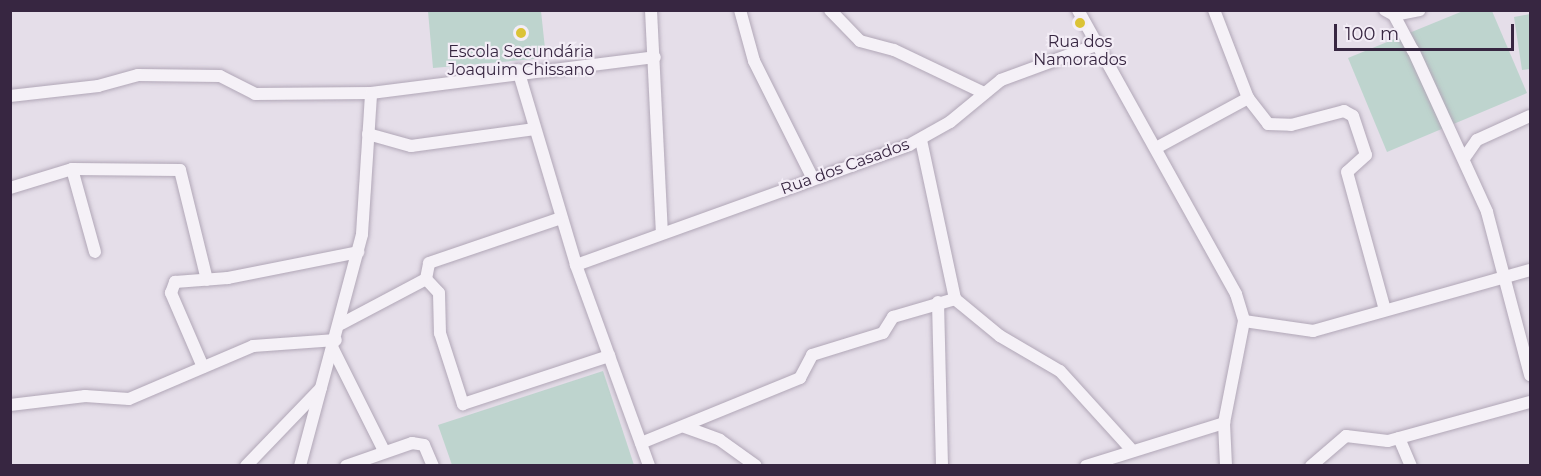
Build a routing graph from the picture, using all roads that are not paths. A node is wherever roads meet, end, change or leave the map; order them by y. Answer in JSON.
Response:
{"nodes":[{"id":1,"x":651,"y":10,"type":"edge"},
{"id":2,"x":740,"y":10,"type":"edge"},
{"id":3,"x":830,"y":10,"type":"edge"},
{"id":4,"x":1078,"y":10,"type":"edge"},
{"id":5,"x":1214,"y":10,"type":"edge"},
{"id":6,"x":1420,"y":10,"type":"edge"},
{"id":7,"x":1390,"y":13,"type":"edge"},
{"id":8,"x":1099,"y":44,"type":"junction"},
{"id":9,"x":655,"y":57,"type":"junction"},
{"id":10,"x":518,"y":70,"type":"junction"},
{"id":11,"x":371,"y":93,"type":"junction"},
{"id":12,"x":984,"y":93,"type":"junction"},
{"id":13,"x":10,"y":96,"type":"edge"},
{"id":14,"x":1248,"y":98,"type":"junction"},
{"id":15,"x":1530,"y":116,"type":"edge"},
{"id":16,"x":535,"y":129,"type":"junction"},
{"id":17,"x":368,"y":134,"type":"junction"},
{"id":18,"x":921,"y":140,"type":"junction"},
{"id":19,"x":1156,"y":148,"type":"junction"},
{"id":20,"x":1465,"y":157,"type":"junction"},
{"id":21,"x":72,"y":169,"type":"junction"},
{"id":22,"x":813,"y":179,"type":"junction"},
{"id":23,"x":10,"y":188,"type":"edge"},
{"id":24,"x":561,"y":218,"type":"junction"},
{"id":25,"x":662,"y":232,"type":"junction"},
{"id":26,"x":95,"y":252,"type":"dead end"},
{"id":27,"x":358,"y":252,"type":"junction"},
{"id":28,"x":576,"y":265,"type":"junction"},
{"id":29,"x":1530,"y":270,"type":"edge"},
{"id":30,"x":1505,"y":277,"type":"junction"},
{"id":31,"x":426,"y":279,"type":"junction"},
{"id":32,"x":207,"y":280,"type":"junction"},
{"id":33,"x":955,"y":299,"type":"junction"},
{"id":34,"x":938,"y":302,"type":"junction"},
{"id":35,"x":1385,"y":310,"type":"junction"},
{"id":36,"x":1244,"y":321,"type":"junction"},
{"id":37,"x":341,"y":324,"type":"junction"},
{"id":38,"x":334,"y":344,"type":"junction"},
{"id":39,"x":609,"y":356,"type":"junction"},
{"id":40,"x":202,"y":367,"type":"junction"},
{"id":41,"x":1530,"y":375,"type":"edge"},
{"id":42,"x":321,"y":388,"type":"junction"},
{"id":43,"x":1530,"y":402,"type":"edge"},
{"id":44,"x":10,"y":405,"type":"edge"},
{"id":45,"x":1224,"y":423,"type":"junction"},
{"id":46,"x":685,"y":427,"type":"junction"},
{"id":47,"x":1399,"y":438,"type":"junction"},
{"id":48,"x":641,"y":443,"type":"junction"},
{"id":49,"x":1130,"y":448,"type":"junction"},
{"id":50,"x":383,"y":449,"type":"junction"},
{"id":51,"x":246,"y":465,"type":"edge"},
{"id":52,"x":300,"y":465,"type":"edge"},
{"id":53,"x":346,"y":465,"type":"edge"},
{"id":54,"x":433,"y":465,"type":"edge"},
{"id":55,"x":649,"y":465,"type":"edge"},
{"id":56,"x":756,"y":465,"type":"edge"},
{"id":57,"x":942,"y":465,"type":"edge"},
{"id":58,"x":1086,"y":465,"type":"edge"},
{"id":59,"x":1226,"y":465,"type":"edge"},
{"id":60,"x":1311,"y":465,"type":"edge"},
{"id":61,"x":1411,"y":465,"type":"edge"}],
"edges":[{"from":1,"to":9,"type":"street"},
{"from":2,"to":22,"type":"street"},
{"from":3,"to":12,"type":"street"},
{"from":4,"to":8,"type":"street"},
{"from":5,"to":14,"type":"street"},
{"from":6,"to":7,"type":"street"},
{"from":7,"to":20,"type":"street"},
{"from":8,"to":12,"type":"street","name":"Rua dos Casados"},
{"from":8,"to":19,"type":"street"},
{"from":9,"to":10,"type":"street"},
{"from":9,"to":25,"type":"street"},
{"from":10,"to":11,"type":"street"},
{"from":10,"to":16,"type":"street"},
{"from":11,"to":13,"type":"street"},
{"from":11,"to":17,"type":"street"},
{"from":12,"to":18,"type":"street","name":"Rua dos Casados"},
{"from":14,"to":19,"type":"street"},
{"from":14,"to":35,"type":"street"},
{"from":15,"to":20,"type":"street"},
{"from":16,"to":17,"type":"street"},
{"from":16,"to":24,"type":"street"},
{"from":17,"to":27,"type":"street"},
{"from":18,"to":22,"type":"street","name":"Rua dos Casados"},
{"from":18,"to":33,"type":"street"},
{"from":19,"to":36,"type":"street"},
{"from":20,"to":30,"type":"street"},
{"from":21,"to":23,"type":"street"},
{"from":21,"to":26,"type":"street"},
{"from":21,"to":32,"type":"street"},
{"from":22,"to":25,"type":"street","name":"Rua dos Casados"},
{"from":24,"to":28,"type":"street"},
{"from":24,"to":31,"type":"street"},
{"from":25,"to":28,"type":"street","name":"Rua dos Casados"},
{"from":27,"to":32,"type":"street"},
{"from":27,"to":37,"type":"street"},
{"from":28,"to":39,"type":"street"},
{"from":29,"to":30,"type":"street"},
{"from":30,"to":35,"type":"street"},
{"from":30,"to":41,"type":"street"},
{"from":31,"to":37,"type":"street"},
{"from":31,"to":39,"type":"street"},
{"from":32,"to":40,"type":"street"},
{"from":33,"to":34,"type":"street"},
{"from":33,"to":49,"type":"street"},
{"from":34,"to":46,"type":"street"},
{"from":34,"to":57,"type":"street"},
{"from":35,"to":36,"type":"street"},
{"from":36,"to":45,"type":"street"},
{"from":37,"to":38,"type":"street"},
{"from":38,"to":40,"type":"street"},
{"from":38,"to":42,"type":"street"},
{"from":38,"to":50,"type":"street"},
{"from":39,"to":48,"type":"street"},
{"from":40,"to":44,"type":"street"},
{"from":42,"to":51,"type":"street"},
{"from":42,"to":52,"type":"street"},
{"from":43,"to":47,"type":"street"},
{"from":45,"to":49,"type":"street"},
{"from":45,"to":59,"type":"street"},
{"from":46,"to":48,"type":"street"},
{"from":46,"to":56,"type":"street"},
{"from":47,"to":60,"type":"street"},
{"from":47,"to":61,"type":"street"},
{"from":48,"to":55,"type":"street"},
{"from":49,"to":58,"type":"street"},
{"from":50,"to":53,"type":"street"},
{"from":50,"to":54,"type":"street"}]}
